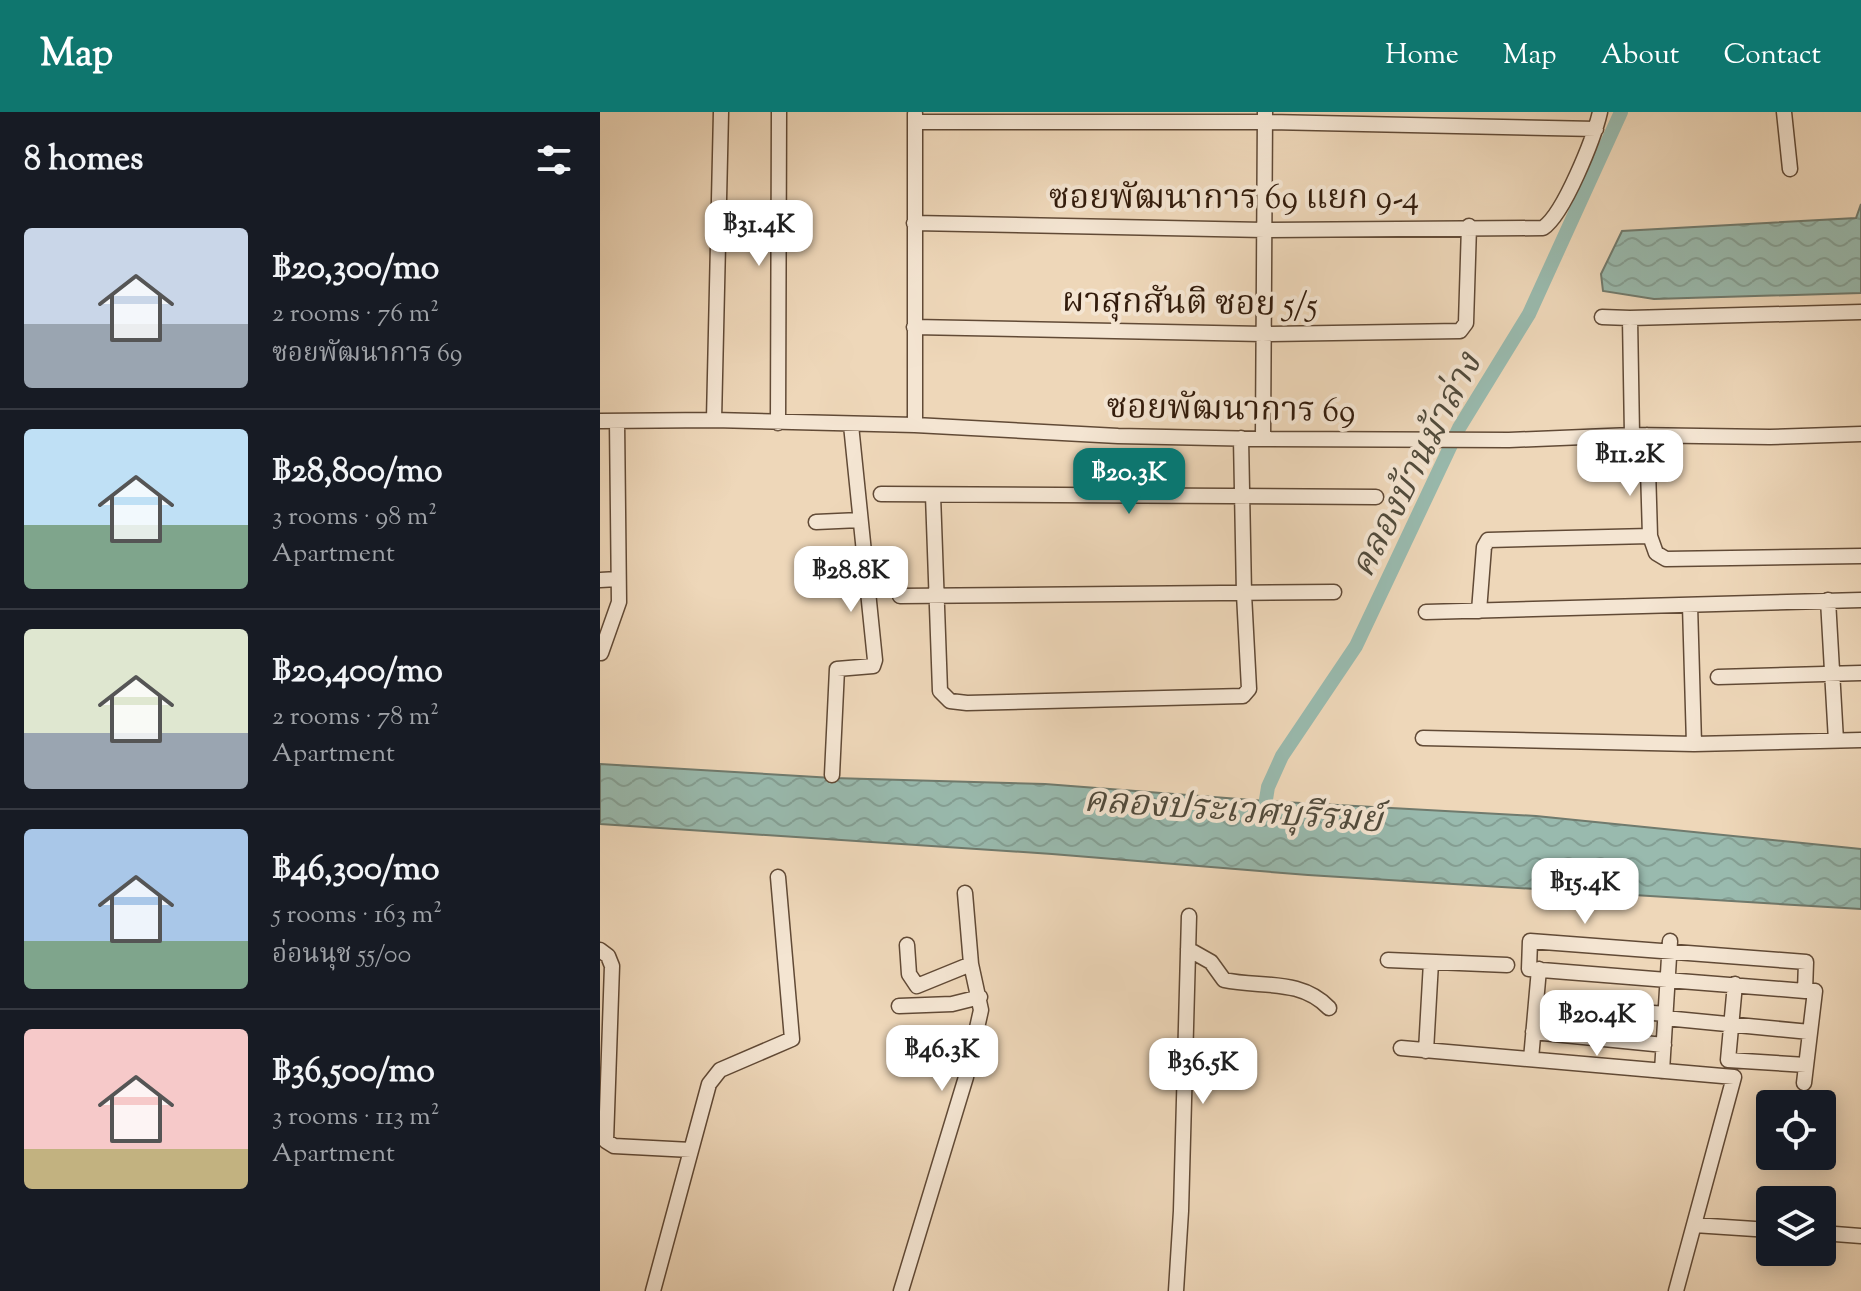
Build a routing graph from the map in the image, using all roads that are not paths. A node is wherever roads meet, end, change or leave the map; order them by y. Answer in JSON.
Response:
{"nodes":[{"id":1,"x":721,"y":112,"type":"edge"},
{"id":2,"x":779,"y":112,"type":"edge"},
{"id":3,"x":1600,"y":112,"type":"edge"},
{"id":4,"x":1784,"y":112,"type":"edge"},
{"id":5,"x":915,"y":117,"type":"edge"},
{"id":6,"x":1265,"y":117,"type":"edge"},
{"id":7,"x":1596,"y":129,"type":"junction"},
{"id":8,"x":1790,"y":169,"type":"dead end"},
{"id":9,"x":914,"y":223,"type":"junction"},
{"id":10,"x":1469,"y":226,"type":"junction"},
{"id":11,"x":1264,"y":230,"type":"junction"},
{"id":12,"x":1861,"y":312,"type":"edge"},
{"id":13,"x":1602,"y":317,"type":"dead end"},
{"id":14,"x":1630,"y":318,"type":"junction"},
{"id":15,"x":914,"y":327,"type":"junction"},
{"id":16,"x":1263,"y":334,"type":"junction"},
{"id":17,"x":714,"y":420,"type":"junction"},
{"id":18,"x":600,"y":421,"type":"edge"},
{"id":19,"x":617,"y":421,"type":"junction"},
{"id":20,"x":778,"y":423,"type":"junction"},
{"id":21,"x":851,"y":425,"type":"junction"},
{"id":22,"x":915,"y":425,"type":"junction"},
{"id":23,"x":1861,"y":434,"type":"edge"},
{"id":24,"x":1640,"y":435,"type":"junction"},
{"id":25,"x":1241,"y":438,"type":"junction"},
{"id":26,"x":1263,"y":439,"type":"junction"},
{"id":27,"x":881,"y":494,"type":"dead end"},
{"id":28,"x":933,"y":495,"type":"junction"},
{"id":29,"x":1376,"y":497,"type":"dead end"},
{"id":30,"x":1243,"y":498,"type":"junction"},
{"id":31,"x":860,"y":520,"type":"junction"},
{"id":32,"x":816,"y":522,"type":"dead end"},
{"id":33,"x":1650,"y":536,"type":"junction"},
{"id":34,"x":1861,"y":556,"type":"edge"},
{"id":35,"x":618,"y":579,"type":"junction"},
{"id":36,"x":600,"y":580,"type":"edge"},
{"id":37,"x":1334,"y":592,"type":"dead end"},
{"id":38,"x":1244,"y":594,"type":"junction"},
{"id":39,"x":900,"y":596,"type":"dead end"},
{"id":40,"x":939,"y":596,"type":"junction"},
{"id":41,"x":1828,"y":600,"type":"junction"},
{"id":42,"x":1861,"y":600,"type":"edge"},
{"id":43,"x":1690,"y":605,"type":"junction"},
{"id":44,"x":1479,"y":611,"type":"junction"},
{"id":45,"x":1426,"y":612,"type":"dead end"},
{"id":46,"x":601,"y":653,"type":"edge"},
{"id":47,"x":1861,"y":673,"type":"edge"},
{"id":48,"x":1832,"y":674,"type":"junction"},
{"id":49,"x":1718,"y":677,"type":"dead end"},
{"id":50,"x":1423,"y":738,"type":"dead end"},
{"id":51,"x":1861,"y":740,"type":"edge"},
{"id":52,"x":1836,"y":741,"type":"junction"},
{"id":53,"x":1694,"y":744,"type":"junction"},
{"id":54,"x":832,"y":775,"type":"dead end"},
{"id":55,"x":778,"y":877,"type":"dead end"},
{"id":56,"x":965,"y":893,"type":"dead end"},
{"id":57,"x":1189,"y":916,"type":"dead end"},
{"id":58,"x":907,"y":945,"type":"dead end"},
{"id":59,"x":1670,"y":946,"type":"junction"},
{"id":60,"x":1188,"y":949,"type":"junction"},
{"id":61,"x":600,"y":950,"type":"edge"},
{"id":62,"x":1388,"y":960,"type":"dead end"},
{"id":63,"x":1431,"y":962,"type":"junction"},
{"id":64,"x":971,"y":964,"type":"junction"},
{"id":65,"x":1507,"y":965,"type":"dead end"},
{"id":66,"x":1539,"y":969,"type":"junction"},
{"id":67,"x":1668,"y":979,"type":"junction"},
{"id":68,"x":1735,"y":984,"type":"junction"},
{"id":69,"x":1805,"y":991,"type":"junction"},
{"id":70,"x":980,"y":997,"type":"junction"},
{"id":71,"x":1536,"y":1004,"type":"junction"},
{"id":72,"x":899,"y":1006,"type":"dead end"},
{"id":73,"x":1329,"y":1008,"type":"dead end"},
{"id":74,"x":1666,"y":1016,"type":"junction"},
{"id":75,"x":1731,"y":1025,"type":"junction"},
{"id":76,"x":1533,"y":1032,"type":"junction"},
{"id":77,"x":1810,"y":1032,"type":"junction"},
{"id":78,"x":1664,"y":1045,"type":"junction"},
{"id":79,"x":1401,"y":1048,"type":"dead end"},
{"id":80,"x":604,"y":1051,"type":"edge"},
{"id":81,"x":1426,"y":1051,"type":"junction"},
{"id":82,"x":1531,"y":1059,"type":"junction"},
{"id":83,"x":1806,"y":1065,"type":"junction"},
{"id":84,"x":1662,"y":1071,"type":"junction"},
{"id":85,"x":1804,"y":1083,"type":"dead end"},
{"id":86,"x":691,"y":1150,"type":"junction"},
{"id":87,"x":1694,"y":1225,"type":"junction"},
{"id":88,"x":1756,"y":1229,"type":"edge"},
{"id":89,"x":1836,"y":1234,"type":"edge"},
{"id":90,"x":1861,"y":1236,"type":"edge"},
{"id":91,"x":653,"y":1291,"type":"edge"},
{"id":92,"x":901,"y":1291,"type":"edge"},
{"id":93,"x":1176,"y":1291,"type":"edge"},
{"id":94,"x":1676,"y":1291,"type":"edge"}],
"edges":[{"from":1,"to":17,"type":"street"},
{"from":2,"to":20,"type":"street"},
{"from":3,"to":7,"type":"street"},
{"from":4,"to":8,"type":"street"},
{"from":5,"to":6,"type":"street"},
{"from":5,"to":9,"type":"street"},
{"from":6,"to":7,"type":"street"},
{"from":6,"to":11,"type":"street"},
{"from":7,"to":10,"type":"street","name":"ซอยพัฒนาการ 69 แยก 9-4"},
{"from":9,"to":11,"type":"street","name":"ซอยพัฒนาการ 69 แยก 9-4"},
{"from":9,"to":15,"type":"street"},
{"from":10,"to":11,"type":"street","name":"ซอยพัฒนาการ 69 แยก 9-4"},
{"from":10,"to":16,"type":"street","name":"ผาสุกสันติ ซอย 5/5"},
{"from":11,"to":16,"type":"street"},
{"from":12,"to":14,"type":"street"},
{"from":13,"to":14,"type":"street"},
{"from":14,"to":24,"type":"street"},
{"from":15,"to":16,"type":"street","name":"ผาสุกสันติ ซอย 5/5"},
{"from":15,"to":22,"type":"street"},
{"from":16,"to":26,"type":"street"},
{"from":17,"to":19,"type":"street","name":"ซอยพัฒนาการ 69"},
{"from":17,"to":20,"type":"street","name":"ซอยพัฒนาการ 69"},
{"from":18,"to":19,"type":"street","name":"ซอยพัฒนาการ 69"},
{"from":19,"to":35,"type":"street"},
{"from":20,"to":21,"type":"street","name":"ซอยพัฒนาการ 69"},
{"from":21,"to":22,"type":"street","name":"ซอยพัฒนาการ 69"},
{"from":21,"to":31,"type":"street"},
{"from":22,"to":25,"type":"street","name":"ซอยพัฒนาการ 69"},
{"from":23,"to":24,"type":"street","name":"ซอยพัฒนาการ 69"},
{"from":24,"to":26,"type":"street","name":"ซอยพัฒนาการ 69"},
{"from":24,"to":33,"type":"street"},
{"from":25,"to":26,"type":"street","name":"ซอยพัฒนาการ 69"},
{"from":25,"to":30,"type":"street"},
{"from":27,"to":28,"type":"street"},
{"from":28,"to":30,"type":"street"},
{"from":28,"to":40,"type":"street"},
{"from":29,"to":30,"type":"street"},
{"from":30,"to":38,"type":"street"},
{"from":31,"to":32,"type":"street"},
{"from":31,"to":54,"type":"street"},
{"from":33,"to":34,"type":"street"},
{"from":33,"to":44,"type":"street"},
{"from":35,"to":36,"type":"street"},
{"from":35,"to":46,"type":"street"},
{"from":37,"to":38,"type":"street"},
{"from":38,"to":40,"type":"street"},
{"from":38,"to":40,"type":"street"},
{"from":39,"to":40,"type":"street"},
{"from":41,"to":42,"type":"street"},
{"from":41,"to":43,"type":"street"},
{"from":41,"to":48,"type":"street"},
{"from":43,"to":44,"type":"street"},
{"from":43,"to":53,"type":"street"},
{"from":44,"to":45,"type":"street"},
{"from":47,"to":48,"type":"street"},
{"from":48,"to":49,"type":"street"},
{"from":48,"to":52,"type":"street"},
{"from":50,"to":53,"type":"street"},
{"from":51,"to":52,"type":"street"},
{"from":52,"to":53,"type":"street"},
{"from":55,"to":86,"type":"street"},
{"from":56,"to":64,"type":"street"},
{"from":57,"to":60,"type":"street"},
{"from":58,"to":64,"type":"street"},
{"from":59,"to":66,"type":"street"},
{"from":59,"to":67,"type":"street"},
{"from":59,"to":69,"type":"street"},
{"from":60,"to":73,"type":"street"},
{"from":60,"to":93,"type":"street"},
{"from":61,"to":80,"type":"street"},
{"from":62,"to":63,"type":"street"},
{"from":63,"to":65,"type":"street"},
{"from":63,"to":81,"type":"street"},
{"from":64,"to":70,"type":"street"},
{"from":66,"to":67,"type":"street"},
{"from":66,"to":71,"type":"street"},
{"from":67,"to":68,"type":"street"},
{"from":67,"to":74,"type":"street"},
{"from":68,"to":69,"type":"street"},
{"from":68,"to":75,"type":"street"},
{"from":69,"to":77,"type":"street"},
{"from":70,"to":72,"type":"street"},
{"from":70,"to":92,"type":"street"},
{"from":71,"to":74,"type":"street"},
{"from":71,"to":76,"type":"street"},
{"from":74,"to":75,"type":"street"},
{"from":74,"to":78,"type":"street"},
{"from":75,"to":77,"type":"street"},
{"from":75,"to":83,"type":"street"},
{"from":76,"to":78,"type":"street"},
{"from":76,"to":82,"type":"street"},
{"from":77,"to":83,"type":"street"},
{"from":78,"to":84,"type":"street"},
{"from":79,"to":81,"type":"street"},
{"from":80,"to":86,"type":"street"},
{"from":81,"to":82,"type":"street"},
{"from":82,"to":84,"type":"street"},
{"from":83,"to":85,"type":"street"},
{"from":84,"to":87,"type":"street"},
{"from":86,"to":91,"type":"street"},
{"from":87,"to":88,"type":"street"},
{"from":87,"to":94,"type":"street"},
{"from":89,"to":90,"type":"street"}]}
